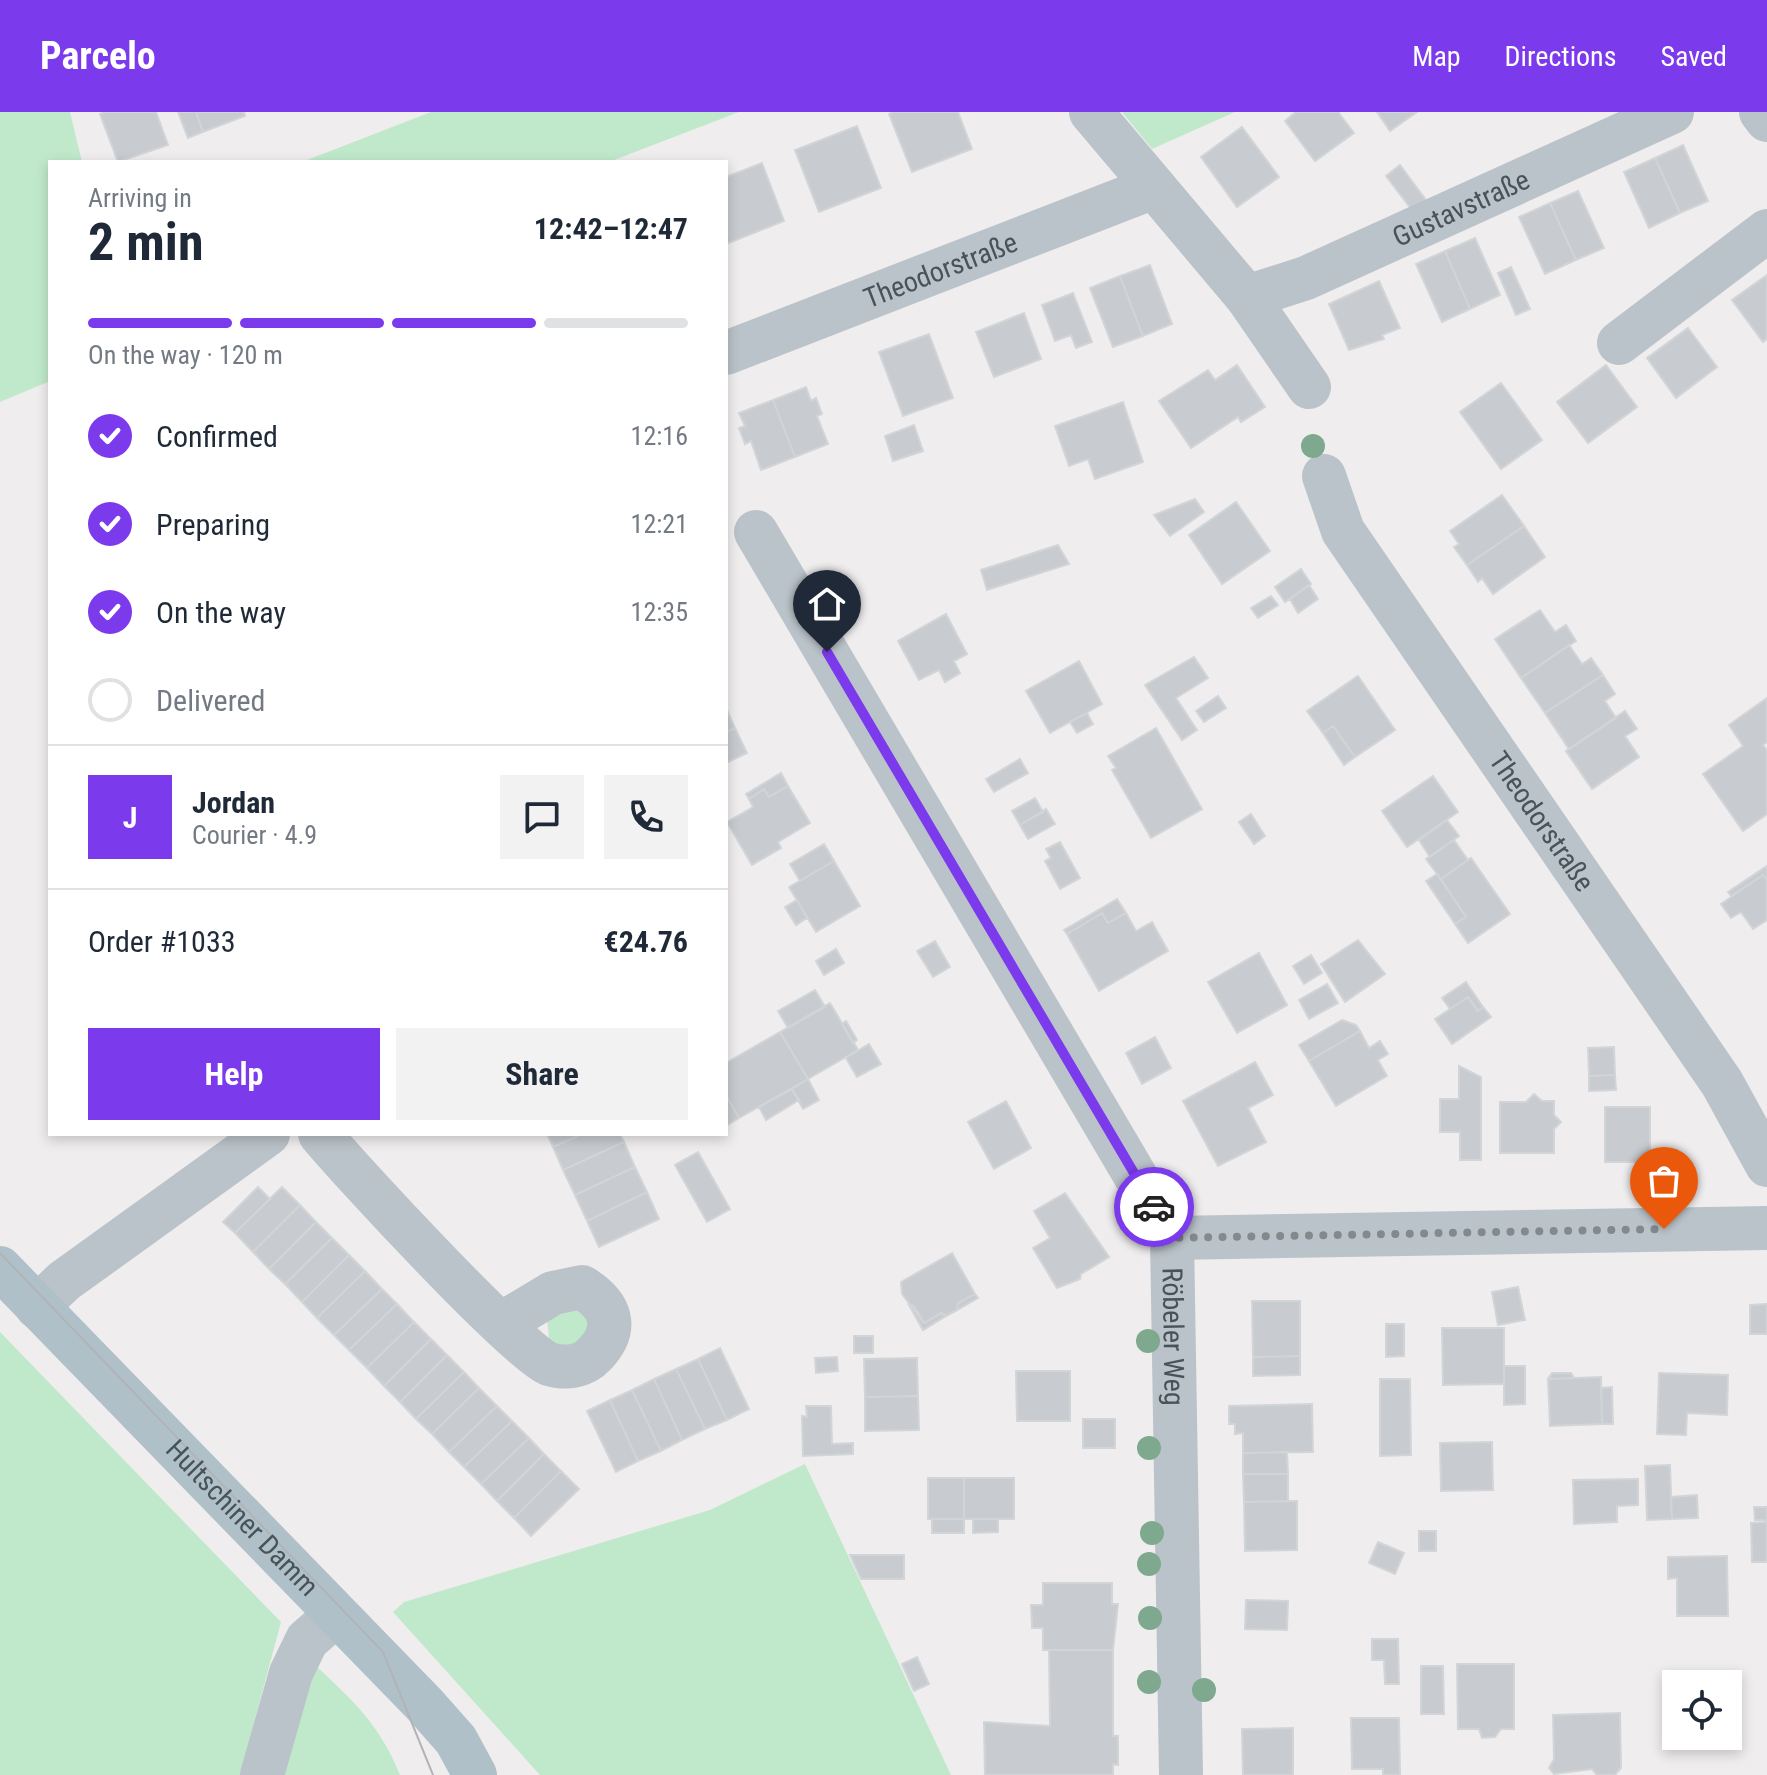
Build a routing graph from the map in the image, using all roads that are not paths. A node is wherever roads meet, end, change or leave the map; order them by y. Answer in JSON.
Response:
{"nodes":[{"id":1,"x":1091,"y":112,"type":"edge"},
{"id":2,"x":1672,"y":112,"type":"edge"},
{"id":3,"x":1761,"y":112,"type":"edge"},
{"id":4,"x":1767,"y":120,"type":"edge"},
{"id":5,"x":1154,"y":187,"type":"junction"},
{"id":6,"x":1767,"y":231,"type":"edge"},
{"id":7,"x":1247,"y":297,"type":"junction"},
{"id":8,"x":1619,"y":343,"type":"dead end"},
{"id":9,"x":728,"y":352,"type":"edge"},
{"id":10,"x":1309,"y":387,"type":"dead end"},
{"id":11,"x":1324,"y":476,"type":"dead end"},
{"id":12,"x":756,"y":532,"type":"dead end"},
{"id":13,"x":265,"y":1136,"type":"edge"},
{"id":14,"x":322,"y":1136,"type":"edge"},
{"id":15,"x":1767,"y":1165,"type":"edge"},
{"id":16,"x":1767,"y":1228,"type":"edge"},
{"id":17,"x":1172,"y":1238,"type":"junction"},
{"id":18,"x":0,"y":1268,"type":"edge"},
{"id":19,"x":37,"y":1307,"type":"junction"},
{"id":20,"x":501,"y":1324,"type":"dead end"},
{"id":21,"x":336,"y":1615,"type":"junction"},
{"id":22,"x":262,"y":1775,"type":"edge"},
{"id":23,"x":475,"y":1775,"type":"edge"},
{"id":24,"x":1181,"y":1775,"type":"edge"}],
"edges":[{"from":1,"to":5,"type":"street"},
{"from":2,"to":7,"type":"street","name":"Gustavstraße"},
{"from":3,"to":4,"type":"street"},
{"from":5,"to":7,"type":"street"},
{"from":5,"to":9,"type":"street","name":"Theodorstraße"},
{"from":6,"to":8,"type":"street"},
{"from":7,"to":10,"type":"street"},
{"from":11,"to":15,"type":"street","name":"Theodorstraße"},
{"from":12,"to":17,"type":"street","name":"Röbeler Weg"},
{"from":13,"to":19,"type":"street"},
{"from":14,"to":20,"type":"street"},
{"from":16,"to":17,"type":"street"},
{"from":17,"to":24,"type":"street","name":"Röbeler Weg"},
{"from":18,"to":19,"type":"main road","name":"Hultschiner Damm"},
{"from":19,"to":21,"type":"main road","name":"Hultschiner Damm"},
{"from":21,"to":22,"type":"street"},
{"from":21,"to":23,"type":"main road","name":"Hultschiner Damm"}]}
